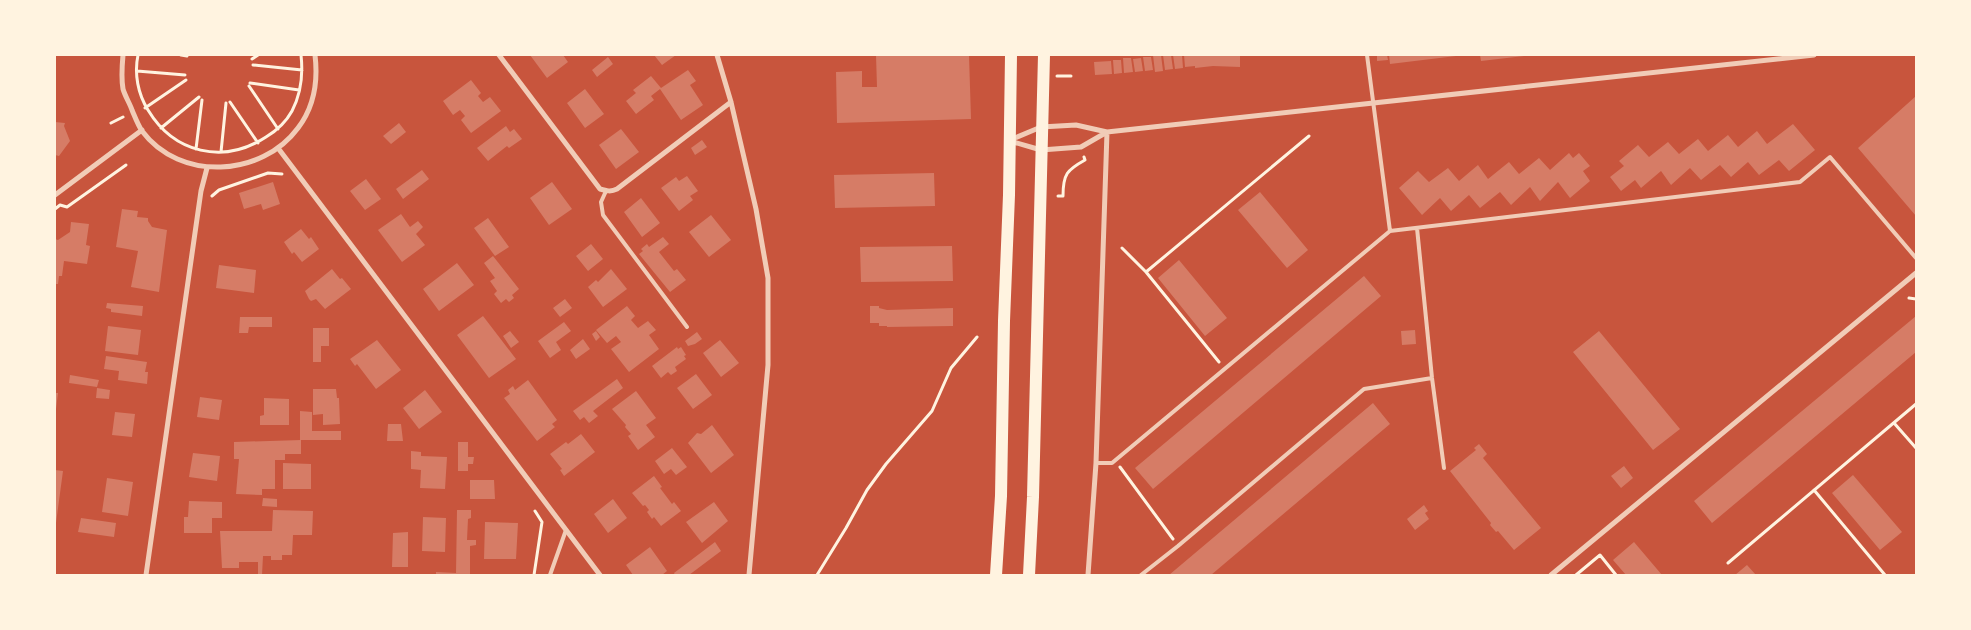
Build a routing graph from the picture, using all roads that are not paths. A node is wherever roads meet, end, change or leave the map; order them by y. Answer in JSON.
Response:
{"nodes":[{"id":1,"x":123,"y":55,"type":"edge"},
{"id":2,"x":314,"y":55,"type":"edge"},
{"id":3,"x":499,"y":55,"type":"edge"},
{"id":4,"x":718,"y":55,"type":"edge"},
{"id":5,"x":1010,"y":55,"type":"edge"},
{"id":6,"x":1044,"y":55,"type":"edge"},
{"id":7,"x":1367,"y":55,"type":"edge"},
{"id":8,"x":1814,"y":55,"type":"edge"},
{"id":9,"x":731,"y":102,"type":"junction"},
{"id":10,"x":1374,"y":102,"type":"junction"},
{"id":11,"x":1041,"y":127,"type":"junction"},
{"id":12,"x":142,"y":130,"type":"junction"},
{"id":13,"x":1107,"y":132,"type":"junction"},
{"id":14,"x":1009,"y":141,"type":"junction"},
{"id":15,"x":278,"y":148,"type":"junction"},
{"id":16,"x":1041,"y":150,"type":"junction"},
{"id":17,"x":206,"y":168,"type":"junction"},
{"id":18,"x":606,"y":191,"type":"junction"},
{"id":19,"x":55,"y":195,"type":"edge"},
{"id":20,"x":1417,"y":228,"type":"junction"},
{"id":21,"x":1390,"y":231,"type":"junction"},
{"id":22,"x":1916,"y":258,"type":"edge"},
{"id":23,"x":1916,"y":273,"type":"edge"},
{"id":24,"x":687,"y":327,"type":"dead end"},
{"id":25,"x":1432,"y":378,"type":"junction"},
{"id":26,"x":1096,"y":463,"type":"junction"},
{"id":27,"x":1444,"y":468,"type":"dead end"},
{"id":28,"x":566,"y":530,"type":"junction"},
{"id":29,"x":146,"y":575,"type":"edge"},
{"id":30,"x":550,"y":575,"type":"edge"},
{"id":31,"x":600,"y":575,"type":"edge"},
{"id":32,"x":750,"y":575,"type":"edge"},
{"id":33,"x":996,"y":575,"type":"edge"},
{"id":34,"x":1029,"y":575,"type":"edge"},
{"id":35,"x":1088,"y":575,"type":"edge"},
{"id":36,"x":1141,"y":575,"type":"edge"},
{"id":37,"x":1551,"y":575,"type":"edge"}],
"edges":[{"from":1,"to":12,"type":"street"},
{"from":2,"to":15,"type":"street"},
{"from":3,"to":18,"type":"street"},
{"from":4,"to":9,"type":"street"},
{"from":5,"to":14,"type":"main road"},
{"from":6,"to":11,"type":"main road"},
{"from":7,"to":10,"type":"lane"},
{"from":8,"to":10,"type":"street"},
{"from":9,"to":18,"type":"street"},
{"from":9,"to":32,"type":"street"},
{"from":10,"to":13,"type":"street"},
{"from":10,"to":21,"type":"lane"},
{"from":11,"to":13,"type":"street"},
{"from":11,"to":14,"type":"street"},
{"from":11,"to":16,"type":"main road"},
{"from":12,"to":17,"type":"street"},
{"from":12,"to":19,"type":"street"},
{"from":13,"to":16,"type":"street"},
{"from":13,"to":26,"type":"street"},
{"from":14,"to":16,"type":"street"},
{"from":14,"to":33,"type":"main road"},
{"from":15,"to":17,"type":"street"},
{"from":15,"to":28,"type":"street"},
{"from":16,"to":34,"type":"main road"},
{"from":17,"to":29,"type":"street"},
{"from":18,"to":24,"type":"lane"},
{"from":20,"to":21,"type":"lane"},
{"from":20,"to":22,"type":"lane"},
{"from":20,"to":25,"type":"lane"},
{"from":21,"to":26,"type":"lane"},
{"from":23,"to":37,"type":"street"},
{"from":25,"to":27,"type":"lane"},
{"from":25,"to":36,"type":"lane"},
{"from":26,"to":35,"type":"street"},
{"from":28,"to":30,"type":"lane"},
{"from":28,"to":31,"type":"street"}]}
